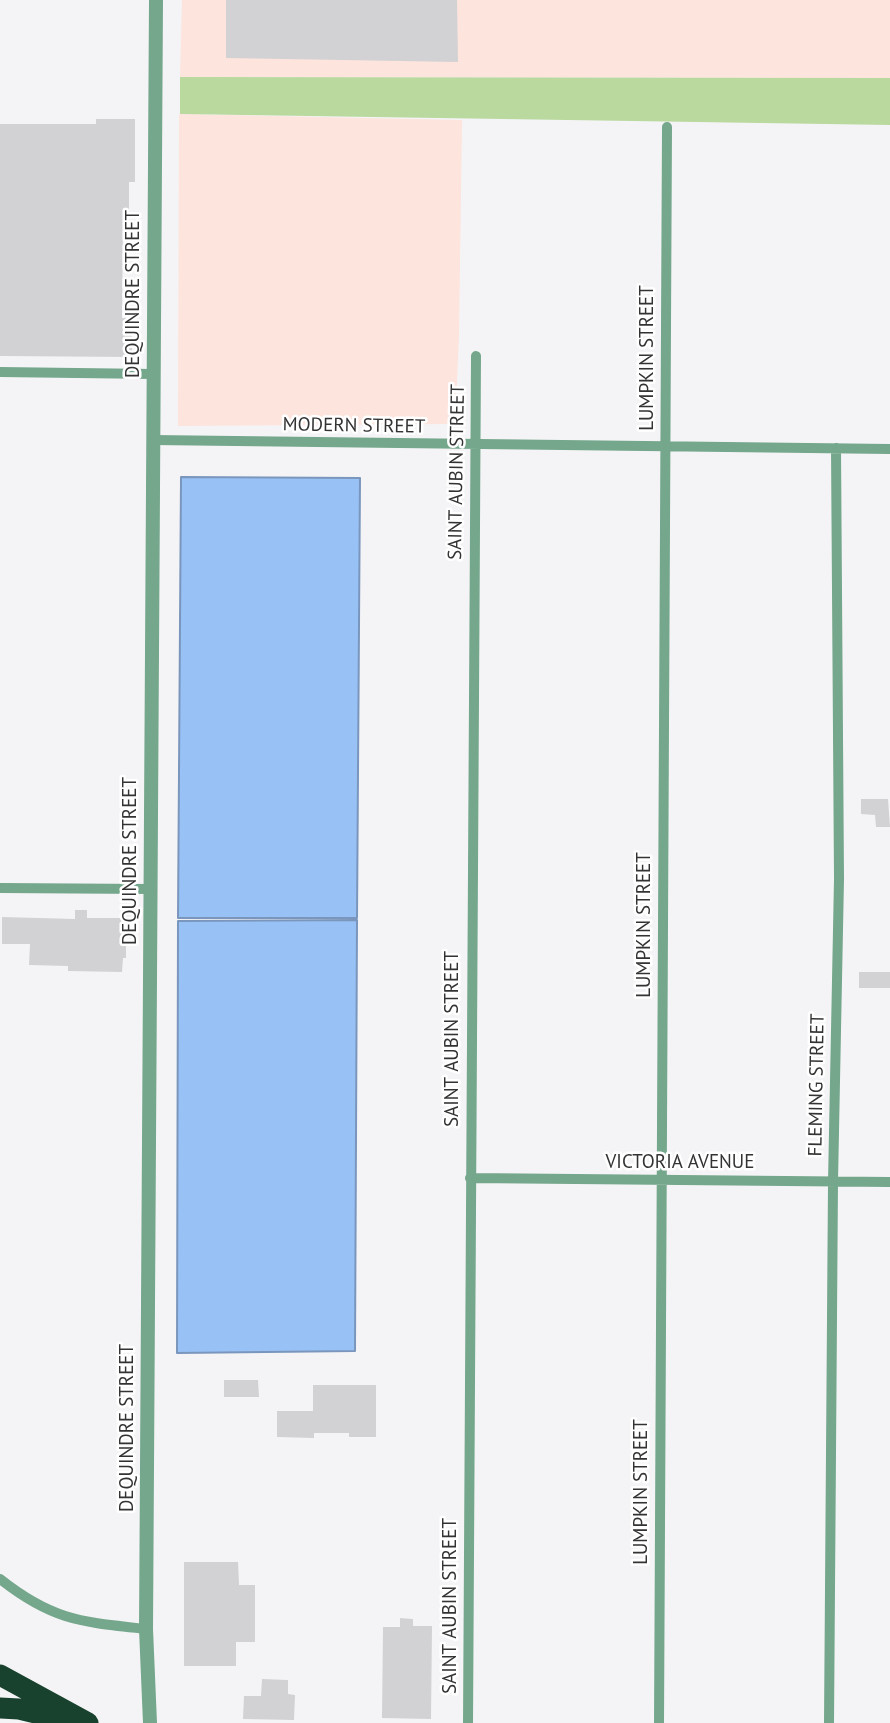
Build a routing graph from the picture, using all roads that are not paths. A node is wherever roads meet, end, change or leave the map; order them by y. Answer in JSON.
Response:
{"nodes":[{"id":1,"x":156,"y":0,"type":"edge"},
{"id":2,"x":667,"y":127,"type":"dead end"},
{"id":3,"x":476,"y":356,"type":"dead end"},
{"id":4,"x":0,"y":372,"type":"edge"},
{"id":5,"x":153,"y":374,"type":"junction"},
{"id":6,"x":153,"y":440,"type":"junction"},
{"id":7,"x":474,"y":445,"type":"junction"},
{"id":8,"x":666,"y":447,"type":"junction"},
{"id":9,"x":836,"y":448,"type":"junction"},
{"id":10,"x":890,"y":449,"type":"edge"},
{"id":11,"x":0,"y":888,"type":"edge"},
{"id":12,"x":150,"y":889,"type":"junction"},
{"id":13,"x":470,"y":1178,"type":"junction"},
{"id":14,"x":661,"y":1180,"type":"junction"},
{"id":15,"x":833,"y":1182,"type":"junction"},
{"id":16,"x":890,"y":1182,"type":"edge"},
{"id":17,"x":0,"y":1579,"type":"edge"},
{"id":18,"x":146,"y":1629,"type":"junction"},
{"id":19,"x":0,"y":1675,"type":"edge"},
{"id":20,"x":0,"y":1708,"type":"edge"},
{"id":21,"x":76,"y":1723,"type":"edge"},
{"id":22,"x":88,"y":1723,"type":"edge"},
{"id":23,"x":150,"y":1723,"type":"edge"},
{"id":24,"x":468,"y":1723,"type":"edge"},
{"id":25,"x":659,"y":1723,"type":"edge"},
{"id":26,"x":830,"y":1723,"type":"edge"}],
"edges":[{"from":1,"to":5,"type":"street","name":"DEQUINDRE STREET"},
{"from":2,"to":8,"type":"street","name":"LUMPKIN STREET"},
{"from":3,"to":7,"type":"street","name":"SAINT AUBIN STREET"},
{"from":4,"to":5,"type":"street"},
{"from":5,"to":6,"type":"street","name":"DEQUINDRE STREET"},
{"from":6,"to":7,"type":"street","name":"MODERN STREET"},
{"from":6,"to":12,"type":"street","name":"DEQUINDRE STREET"},
{"from":7,"to":8,"type":"street","name":"MODERN STREET"},
{"from":7,"to":13,"type":"street","name":"SAINT AUBIN STREET"},
{"from":8,"to":9,"type":"street","name":"MODERN STREET"},
{"from":8,"to":14,"type":"street","name":"LUMPKIN STREET"},
{"from":9,"to":10,"type":"street","name":"MODERN STREET"},
{"from":9,"to":15,"type":"street","name":"FLEMING STREET"},
{"from":11,"to":12,"type":"street"},
{"from":12,"to":18,"type":"street","name":"DEQUINDRE STREET"},
{"from":13,"to":14,"type":"street","name":"VICTORIA AVENUE"},
{"from":13,"to":24,"type":"street","name":"SAINT AUBIN STREET"},
{"from":14,"to":15,"type":"street","name":"VICTORIA AVENUE"},
{"from":14,"to":25,"type":"street","name":"LUMPKIN STREET"},
{"from":15,"to":16,"type":"street","name":"VICTORIA AVENUE"},
{"from":15,"to":26,"type":"street","name":"FLEMING STREET"},
{"from":17,"to":18,"type":"street"},
{"from":18,"to":23,"type":"street","name":"DEQUINDRE STREET"},
{"from":19,"to":22,"type":"highway"},
{"from":20,"to":21,"type":"highway"}]}
